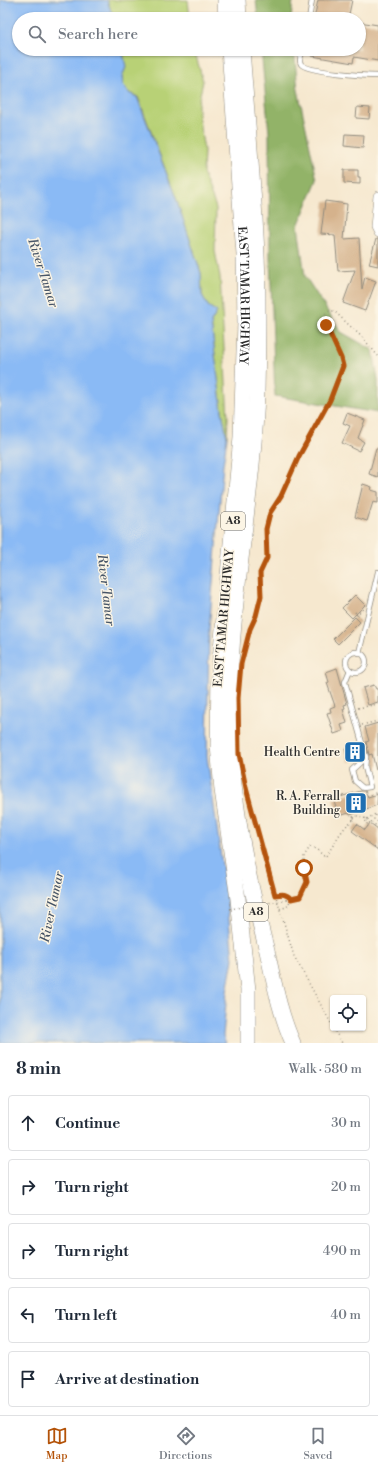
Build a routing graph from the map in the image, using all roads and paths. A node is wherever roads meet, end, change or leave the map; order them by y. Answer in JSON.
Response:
{"nodes":[{"id":1,"x":225,"y":0,"type":"edge"},
{"id":2,"x":238,"y":0,"type":"edge"},
{"id":3,"x":312,"y":0,"type":"edge"},
{"id":4,"x":226,"y":12,"type":"edge"},
{"id":5,"x":239,"y":12,"type":"edge"},
{"id":6,"x":310,"y":12,"type":"edge"},
{"id":7,"x":229,"y":56,"type":"edge"},
{"id":8,"x":243,"y":56,"type":"edge"},
{"id":9,"x":301,"y":56,"type":"edge"},
{"id":10,"x":378,"y":76,"type":"edge"},
{"id":11,"x":378,"y":196,"type":"edge"},
{"id":12,"x":378,"y":233,"type":"edge"},
{"id":13,"x":378,"y":356,"type":"edge"},
{"id":14,"x":378,"y":572,"type":"edge"},
{"id":15,"x":355,"y":612,"type":"dead end"},
{"id":16,"x":366,"y":623,"type":"junction"},
{"id":17,"x":359,"y":653,"type":"junction"},
{"id":18,"x":242,"y":658,"type":"dead end"},
{"id":19,"x":350,"y":670,"type":"junction"},
{"id":20,"x":378,"y":704,"type":"edge"},
{"id":21,"x":354,"y":709,"type":"junction"},
{"id":22,"x":378,"y":721,"type":"edge"},
{"id":23,"x":358,"y":726,"type":"junction"},
{"id":24,"x":366,"y":757,"type":"junction"},
{"id":25,"x":246,"y":788,"type":"dead end"},
{"id":26,"x":378,"y":792,"type":"edge"},
{"id":27,"x":367,"y":796,"type":"dead end"},
{"id":28,"x":366,"y":819,"type":"junction"},
{"id":29,"x":378,"y":822,"type":"edge"},
{"id":30,"x":368,"y":826,"type":"dead end"},
{"id":31,"x":378,"y":827,"type":"edge"},
{"id":32,"x":275,"y":895,"type":"junction"},
{"id":33,"x":291,"y":899,"type":"junction"},
{"id":34,"x":230,"y":909,"type":"dead end"},
{"id":35,"x":279,"y":909,"type":"junction"},
{"id":36,"x":248,"y":990,"type":"junction"},
{"id":37,"x":330,"y":1022,"type":"edge"},
{"id":38,"x":335,"y":1031,"type":"edge"},
{"id":39,"x":248,"y":1043,"type":"edge"},
{"id":40,"x":255,"y":1043,"type":"edge"},
{"id":41,"x":292,"y":1043,"type":"edge"},
{"id":42,"x":342,"y":1043,"type":"edge"}],
"edges":[{"from":1,"to":4,"type":"highway"},
{"from":2,"to":5,"type":"highway"},
{"from":3,"to":6,"type":"lane"},
{"from":7,"to":36,"type":"highway","name":"EAST TAMAR HIGHWAY","number":"A8"},
{"from":8,"to":41,"type":"highway","name":"EAST TAMAR HIGHWAY","number":"A8"},
{"from":9,"to":10,"type":"lane"},
{"from":11,"to":12,"type":"street"},
{"from":13,"to":18,"type":"path"},
{"from":14,"to":16,"type":"lane"},
{"from":15,"to":16,"type":"path"},
{"from":16,"to":17,"type":"lane"},
{"from":17,"to":19,"type":"lane"},
{"from":17,"to":19,"type":"lane"},
{"from":19,"to":21,"type":"lane"},
{"from":20,"to":21,"type":"path"},
{"from":21,"to":23,"type":"lane"},
{"from":22,"to":23,"type":"path"},
{"from":23,"to":24,"type":"lane"},
{"from":24,"to":24,"type":"lane"},
{"from":25,"to":32,"type":"path"},
{"from":26,"to":27,"type":"path"},
{"from":28,"to":29,"type":"path"},
{"from":28,"to":30,"type":"path"},
{"from":28,"to":31,"type":"path"},
{"from":28,"to":33,"type":"path"},
{"from":32,"to":33,"type":"path"},
{"from":32,"to":35,"type":"path"},
{"from":33,"to":34,"type":"path","bridge":true},
{"from":33,"to":35,"type":"path"},
{"from":35,"to":37,"type":"path"},
{"from":36,"to":39,"type":"highway","name":"EAST TAMAR HIGHWAY","number":"A8"},
{"from":36,"to":40,"type":"highway","number":"A8"},
{"from":38,"to":42,"type":"path"}]}
